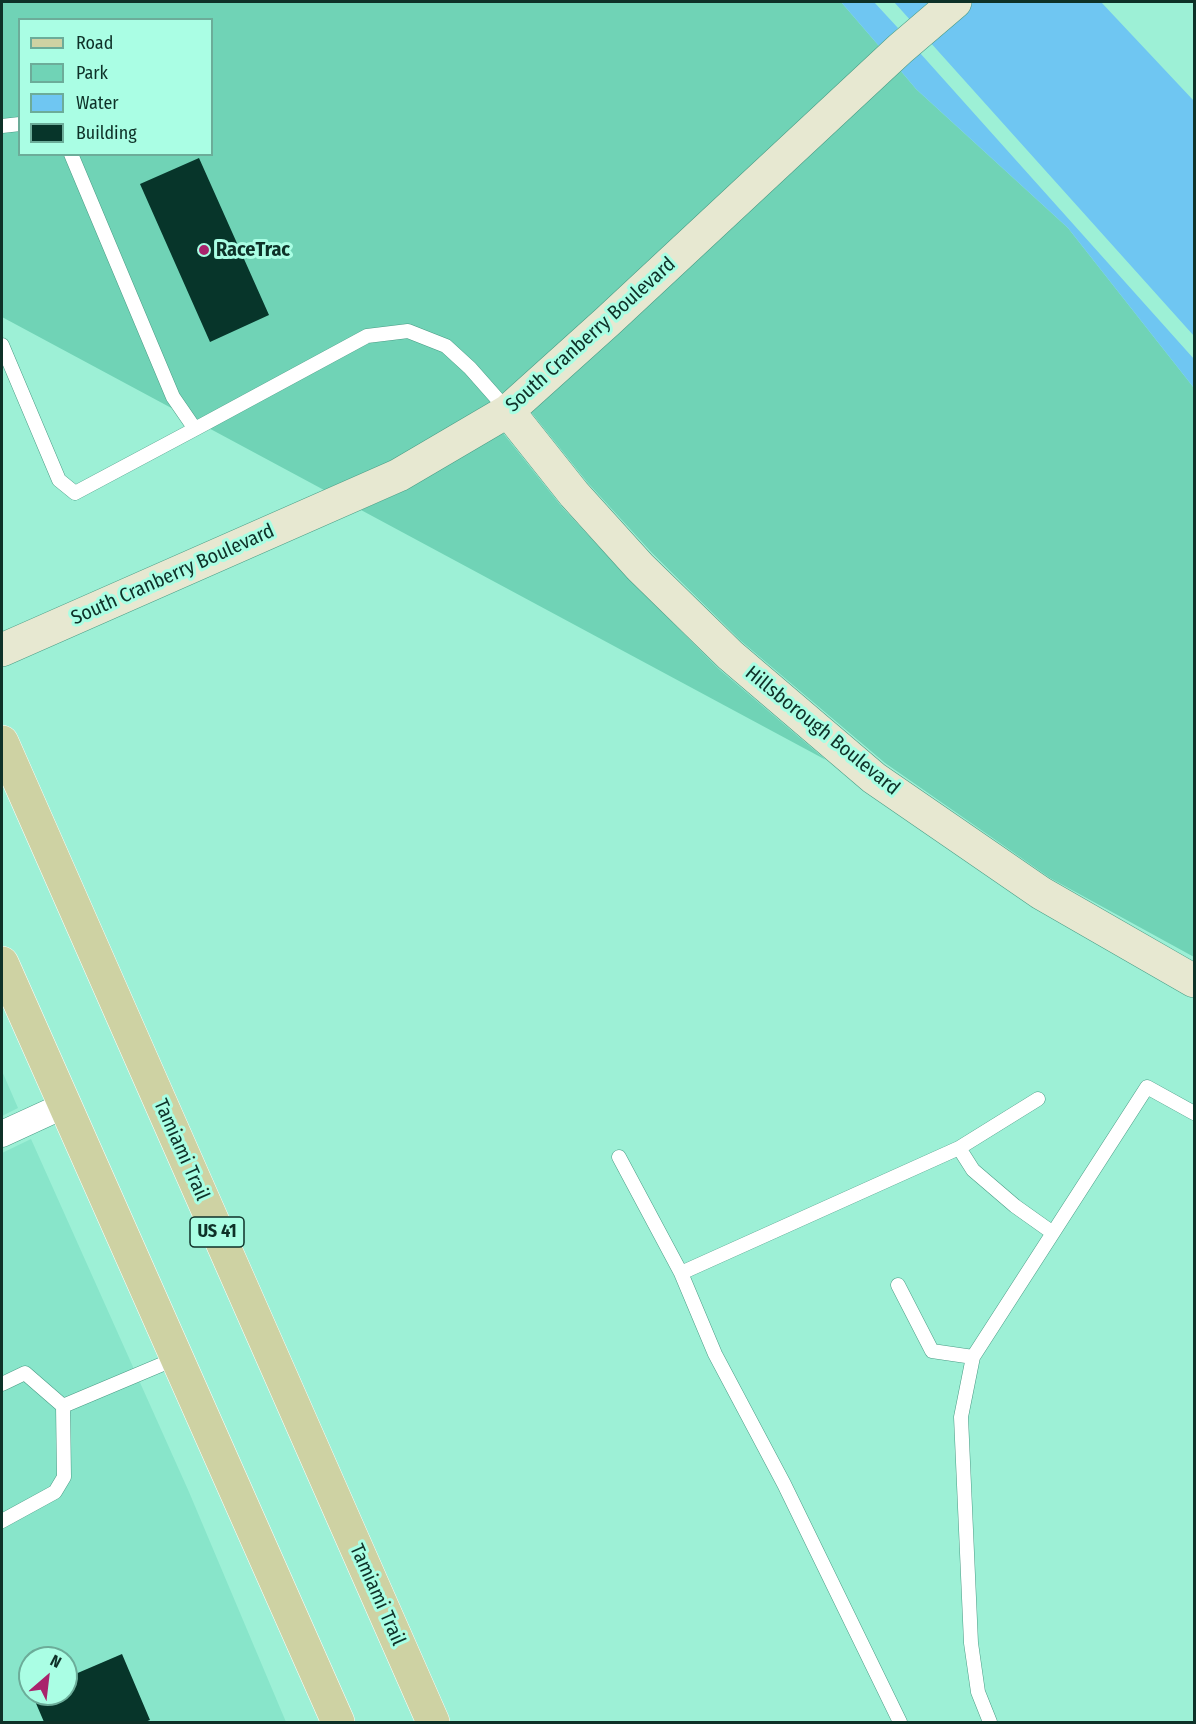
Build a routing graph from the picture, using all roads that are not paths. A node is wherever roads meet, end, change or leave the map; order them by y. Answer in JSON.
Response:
{"nodes":[{"id":1,"x":955,"y":2,"type":"edge"},
{"id":2,"x":18,"y":124,"type":"edge"},
{"id":3,"x":2,"y":126,"type":"edge"},
{"id":4,"x":72,"y":156,"type":"edge"},
{"id":5,"x":2,"y":345,"type":"edge"},
{"id":6,"x":508,"y":411,"type":"junction"},
{"id":7,"x":195,"y":429,"type":"junction"},
{"id":8,"x":2,"y":650,"type":"edge"},
{"id":9,"x":2,"y":742,"type":"edge"},
{"id":10,"x":2,"y":963,"type":"edge"},
{"id":11,"x":1194,"y":981,"type":"edge"},
{"id":12,"x":1038,"y":1099,"type":"dead end"},
{"id":13,"x":65,"y":1105,"type":"junction"},
{"id":14,"x":1194,"y":1113,"type":"edge"},
{"id":15,"x":2,"y":1134,"type":"edge"},
{"id":16,"x":959,"y":1148,"type":"junction"},
{"id":17,"x":619,"y":1157,"type":"dead end"},
{"id":18,"x":1053,"y":1233,"type":"junction"},
{"id":19,"x":681,"y":1273,"type":"junction"},
{"id":20,"x":898,"y":1285,"type":"dead end"},
{"id":21,"x":973,"y":1357,"type":"junction"},
{"id":22,"x":177,"y":1358,"type":"junction"},
{"id":23,"x":2,"y":1384,"type":"edge"},
{"id":24,"x":63,"y":1406,"type":"junction"},
{"id":25,"x":2,"y":1521,"type":"edge"},
{"id":26,"x":338,"y":1722,"type":"edge"},
{"id":27,"x":433,"y":1722,"type":"edge"},
{"id":28,"x":900,"y":1722,"type":"edge"},
{"id":29,"x":990,"y":1722,"type":"edge"}],
"edges":[{"from":1,"to":6,"type":"street","name":"South Cranberry Boulevard"},
{"from":2,"to":3,"type":"lane"},
{"from":4,"to":7,"type":"lane"},
{"from":5,"to":7,"type":"lane"},
{"from":6,"to":7,"type":"lane"},
{"from":6,"to":8,"type":"street","name":"South Cranberry Boulevard"},
{"from":6,"to":11,"type":"street","name":"Hillsborough Boulevard"},
{"from":9,"to":27,"type":"main road","name":"Tamiami Trail","number":"US 41"},
{"from":10,"to":13,"type":"main road"},
{"from":12,"to":16,"type":"lane"},
{"from":13,"to":15,"type":"street"},
{"from":13,"to":22,"type":"main road"},
{"from":14,"to":18,"type":"lane"},
{"from":16,"to":18,"type":"lane"},
{"from":16,"to":19,"type":"lane"},
{"from":17,"to":19,"type":"lane"},
{"from":18,"to":21,"type":"lane"},
{"from":19,"to":28,"type":"lane"},
{"from":20,"to":21,"type":"lane"},
{"from":21,"to":29,"type":"lane"},
{"from":22,"to":24,"type":"lane"},
{"from":22,"to":26,"type":"main road"},
{"from":23,"to":24,"type":"lane"},
{"from":24,"to":25,"type":"lane"}]}
